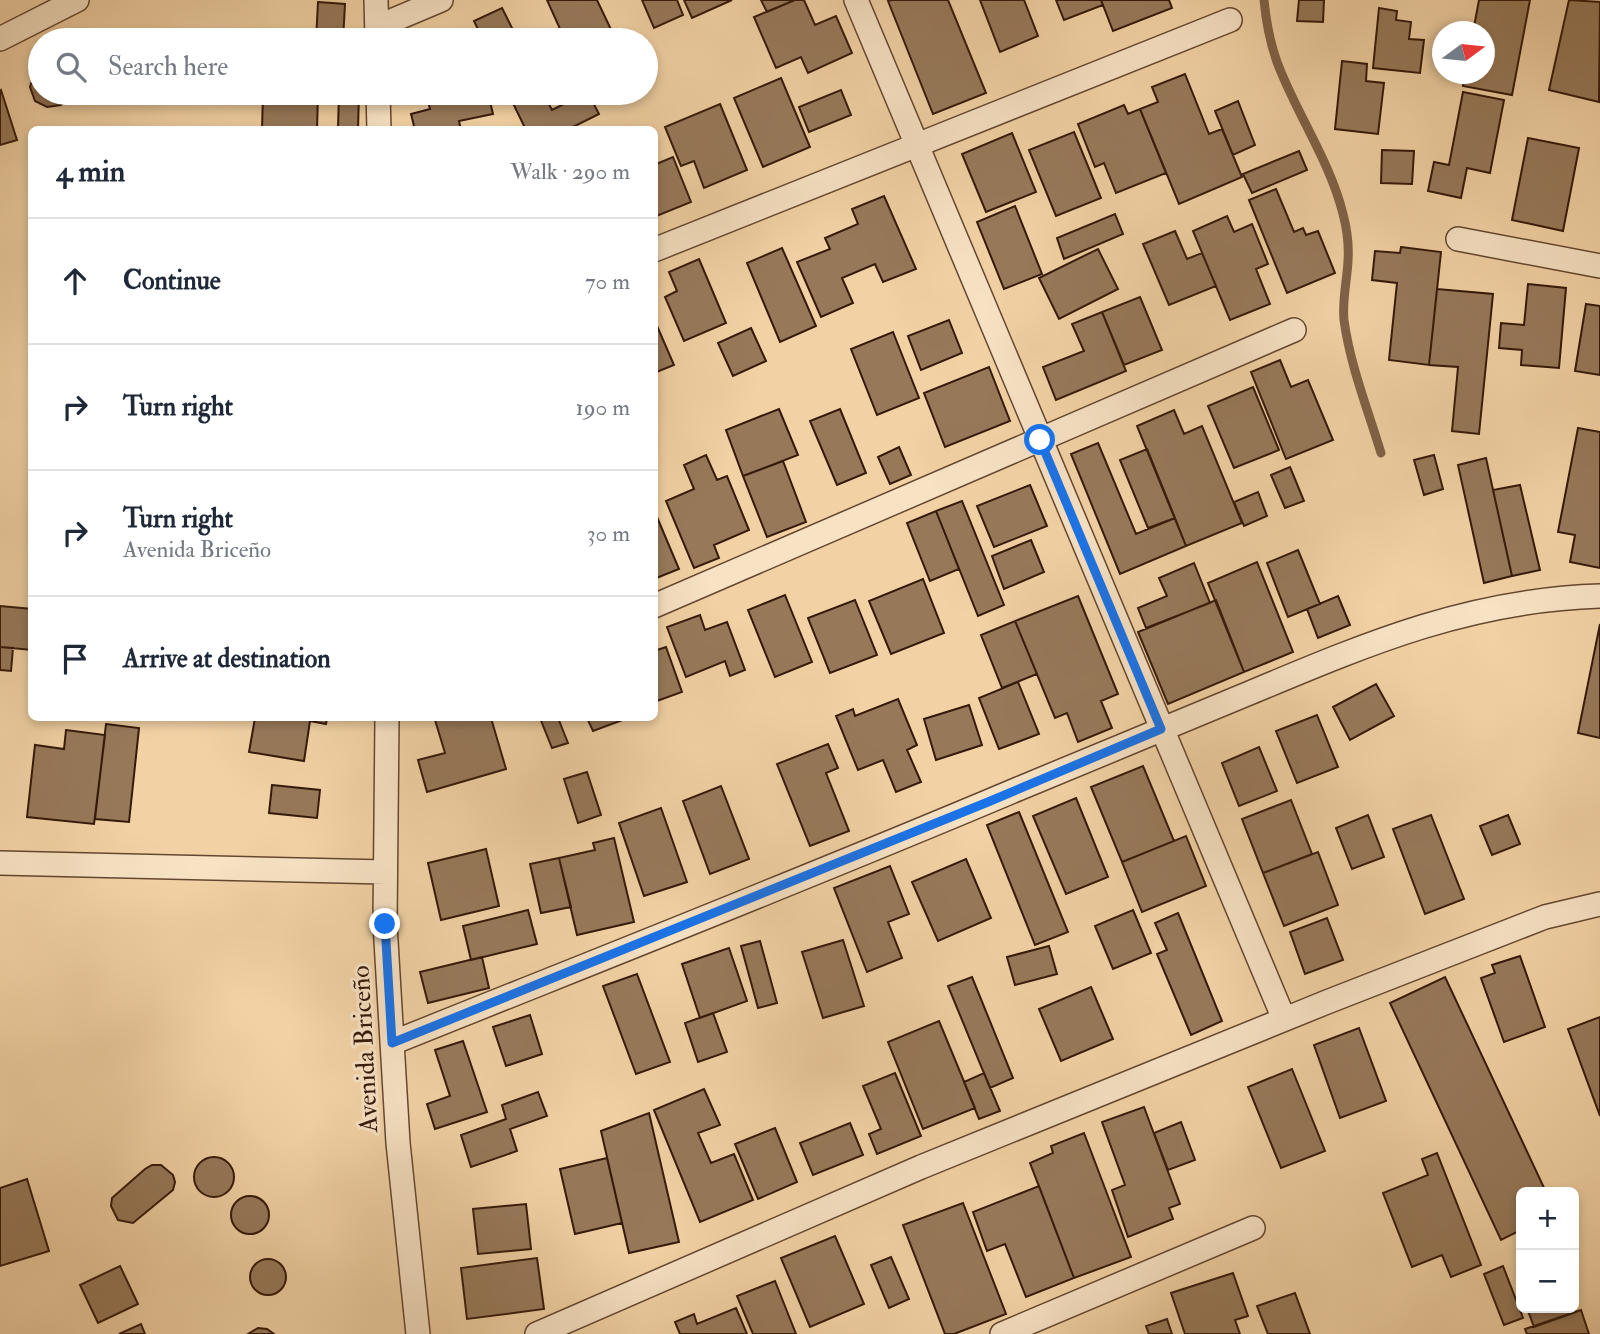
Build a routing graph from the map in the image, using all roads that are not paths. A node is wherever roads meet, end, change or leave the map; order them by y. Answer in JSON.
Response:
{"nodes":[{"id":1,"x":77,"y":0,"type":"edge"},
{"id":2,"x":376,"y":0,"type":"edge"},
{"id":3,"x":441,"y":0,"type":"edge"},
{"id":4,"x":856,"y":0,"type":"edge"},
{"id":5,"x":1230,"y":20,"type":"dead end"},
{"id":6,"x":377,"y":28,"type":"edge"},
{"id":7,"x":388,"y":28,"type":"edge"},
{"id":8,"x":0,"y":39,"type":"edge"},
{"id":9,"x":378,"y":105,"type":"edge"},
{"id":10,"x":379,"y":126,"type":"edge"},
{"id":11,"x":916,"y":145,"type":"junction"},
{"id":12,"x":1458,"y":239,"type":"dead end"},
{"id":13,"x":658,"y":248,"type":"edge"},
{"id":14,"x":1600,"y":266,"type":"edge"},
{"id":15,"x":1294,"y":330,"type":"dead end"},
{"id":16,"x":1040,"y":440,"type":"junction"},
{"id":17,"x":1600,"y":596,"type":"edge"},
{"id":18,"x":658,"y":604,"type":"edge"},
{"id":19,"x":387,"y":721,"type":"edge"},
{"id":20,"x":1161,"y":729,"type":"junction"},
{"id":21,"x":0,"y":863,"type":"edge"},
{"id":22,"x":385,"y":872,"type":"junction"},
{"id":23,"x":1600,"y":904,"type":"edge"},
{"id":24,"x":1284,"y":1019,"type":"junction"},
{"id":25,"x":392,"y":1043,"type":"junction"},
{"id":26,"x":1253,"y":1228,"type":"dead end"},
{"id":27,"x":418,"y":1334,"type":"edge"},
{"id":28,"x":537,"y":1334,"type":"edge"},
{"id":29,"x":1002,"y":1334,"type":"edge"}],
"edges":[{"from":1,"to":8,"type":"street"},
{"from":2,"to":6,"type":"street"},
{"from":3,"to":7,"type":"street"},
{"from":4,"to":11,"type":"street"},
{"from":5,"to":11,"type":"street"},
{"from":9,"to":10,"type":"street"},
{"from":11,"to":13,"type":"street"},
{"from":11,"to":16,"type":"street"},
{"from":12,"to":14,"type":"street"},
{"from":15,"to":16,"type":"street"},
{"from":16,"to":18,"type":"street"},
{"from":16,"to":20,"type":"street"},
{"from":17,"to":20,"type":"street"},
{"from":19,"to":22,"type":"street","name":"Avenida Briceño"},
{"from":20,"to":24,"type":"street"},
{"from":20,"to":25,"type":"street"},
{"from":21,"to":22,"type":"street"},
{"from":22,"to":25,"type":"street","name":"Avenida Briceño"},
{"from":23,"to":24,"type":"street"},
{"from":24,"to":28,"type":"street"},
{"from":25,"to":27,"type":"street","name":"Avenida Briceño"},
{"from":26,"to":29,"type":"street"}]}
